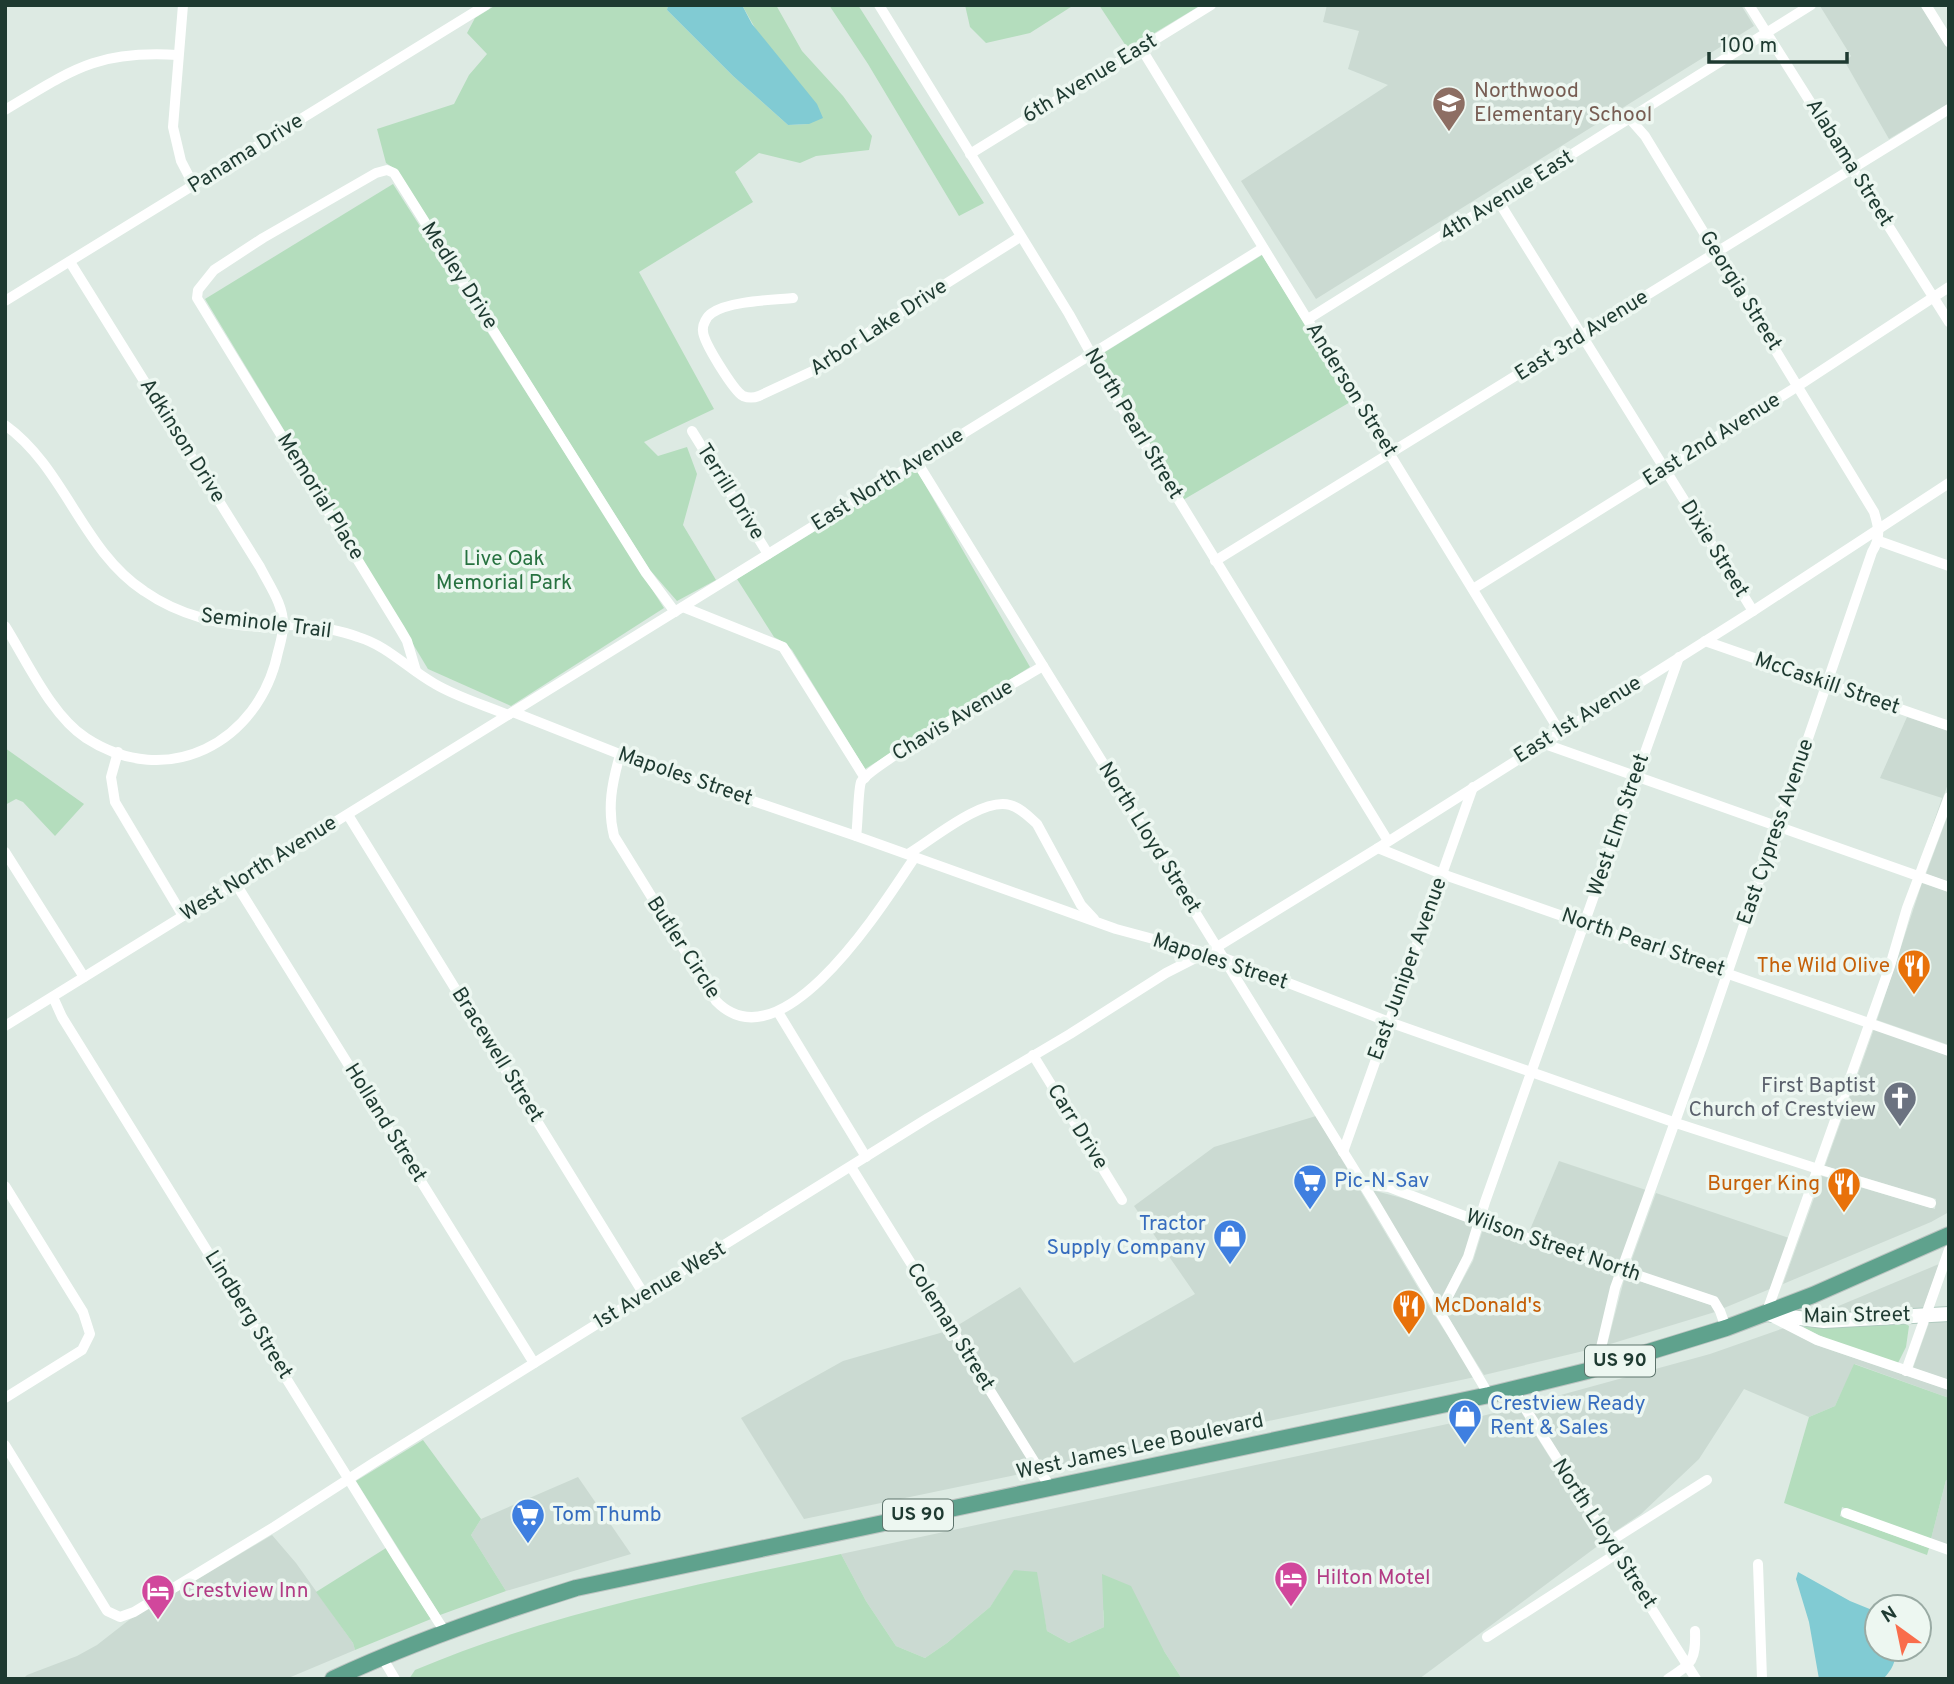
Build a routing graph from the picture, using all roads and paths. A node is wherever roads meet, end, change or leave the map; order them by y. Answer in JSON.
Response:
{"nodes":[{"id":1,"x":183,"y":5,"type":"edge"},
{"id":2,"x":486,"y":5,"type":"edge"},
{"id":3,"x":879,"y":5,"type":"edge"},
{"id":4,"x":1211,"y":5,"type":"edge"},
{"id":5,"x":1749,"y":5,"type":"edge"},
{"id":6,"x":1811,"y":5,"type":"edge"},
{"id":7,"x":1926,"y":5,"type":"edge"},
{"id":8,"x":1766,"y":33,"type":"junction"},
{"id":9,"x":1949,"y":42,"type":"edge"},
{"id":10,"x":1140,"y":48,"type":"junction"},
{"id":11,"x":178,"y":55,"type":"junction"},
{"id":12,"x":1949,"y":109,"type":"edge"},
{"id":13,"x":5,"y":110,"type":"edge"},
{"id":14,"x":1630,"y":119,"type":"junction"},
{"id":15,"x":970,"y":154,"type":"junction"},
{"id":16,"x":1852,"y":168,"type":"junction"},
{"id":17,"x":194,"y":186,"type":"junction"},
{"id":18,"x":1499,"y":202,"type":"junction"},
{"id":19,"x":1020,"y":237,"type":"junction"},
{"id":20,"x":1263,"y":248,"type":"junction"},
{"id":21,"x":1716,"y":252,"type":"junction"},
{"id":22,"x":70,"y":262,"type":"junction"},
{"id":23,"x":1949,"y":287,"type":"edge"},
{"id":24,"x":1933,"y":297,"type":"junction"},
{"id":25,"x":793,"y":298,"type":"dead end"},
{"id":26,"x":5,"y":301,"type":"edge"},
{"id":27,"x":1308,"y":319,"type":"junction"},
{"id":28,"x":1949,"y":321,"type":"edge"},
{"id":29,"x":215,"y":328,"type":"joint"},
{"id":30,"x":1584,"y":335,"type":"junction"},
{"id":31,"x":1090,"y":354,"type":"junction"},
{"id":32,"x":1798,"y":386,"type":"junction"},
{"id":33,"x":5,"y":425,"type":"edge"},
{"id":34,"x":692,"y":430,"type":"dead end"},
{"id":35,"x":1390,"y":453,"type":"junction"},
{"id":36,"x":917,"y":462,"type":"junction"},
{"id":37,"x":1665,"y":469,"type":"junction"},
{"id":38,"x":1949,"y":483,"type":"edge"},
{"id":39,"x":1879,"y":529,"type":"junction"},
{"id":40,"x":1879,"y":541,"type":"junction"},
{"id":41,"x":768,"y":554,"type":"junction"},
{"id":42,"x":1215,"y":561,"type":"junction"},
{"id":43,"x":1949,"y":566,"type":"edge"},
{"id":44,"x":1473,"y":589,"type":"junction"},
{"id":45,"x":679,"y":609,"type":"junction"},
{"id":46,"x":1753,"y":611,"type":"junction"},
{"id":47,"x":5,"y":626,"type":"edge"},
{"id":48,"x":284,"y":626,"type":"junction"},
{"id":49,"x":1705,"y":641,"type":"junction"},
{"id":50,"x":1679,"y":657,"type":"junction"},
{"id":51,"x":1043,"y":666,"type":"junction"},
{"id":52,"x":416,"y":671,"type":"junction"},
{"id":53,"x":1827,"y":685,"type":"junction"},
{"id":54,"x":510,"y":714,"type":"junction"},
{"id":55,"x":1949,"y":726,"type":"edge"},
{"id":56,"x":1560,"y":732,"type":"junction"},
{"id":57,"x":1542,"y":743,"type":"junction"},
{"id":58,"x":118,"y":752,"type":"junction"},
{"id":59,"x":620,"y":755,"type":"junction"},
{"id":60,"x":1636,"y":777,"type":"junction"},
{"id":61,"x":865,"y":778,"type":"junction"},
{"id":62,"x":1473,"y":787,"type":"junction"},
{"id":63,"x":1949,"y":797,"type":"edge"},
{"id":64,"x":348,"y":814,"type":"junction"},
{"id":65,"x":1778,"y":827,"type":"junction"},
{"id":66,"x":856,"y":836,"type":"junction"},
{"id":67,"x":1383,"y":845,"type":"junction"},
{"id":68,"x":5,"y":852,"type":"edge"},
{"id":69,"x":912,"y":856,"type":"junction"},
{"id":70,"x":1442,"y":874,"type":"junction"},
{"id":71,"x":1919,"y":876,"type":"junction"},
{"id":72,"x":236,"y":884,"type":"junction"},
{"id":73,"x":1949,"y":887,"type":"edge"},
{"id":74,"x":183,"y":916,"type":"junction"},
{"id":75,"x":1096,"y":922,"type":"junction"},
{"id":76,"x":1585,"y":922,"type":"junction"},
{"id":77,"x":1217,"y":947,"type":"junction"},
{"id":78,"x":1205,"y":953,"type":"junction"},
{"id":79,"x":1224,"y":958,"type":"junction"},
{"id":80,"x":1728,"y":973,"type":"junction"},
{"id":81,"x":84,"y":977,"type":"junction"},
{"id":82,"x":52,"y":997,"type":"junction"},
{"id":83,"x":778,"y":1012,"type":"junction"},
{"id":84,"x":1389,"y":1022,"type":"junction"},
{"id":85,"x":1870,"y":1023,"type":"junction"},
{"id":86,"x":5,"y":1026,"type":"edge"},
{"id":87,"x":1949,"y":1051,"type":"edge"},
{"id":88,"x":1033,"y":1055,"type":"junction"},
{"id":89,"x":1531,"y":1072,"type":"junction"},
{"id":90,"x":1676,"y":1123,"type":"junction"},
{"id":91,"x":1343,"y":1152,"type":"junction"},
{"id":92,"x":866,"y":1157,"type":"junction"},
{"id":93,"x":851,"y":1167,"type":"junction"},
{"id":94,"x":1818,"y":1169,"type":"junction"},
{"id":95,"x":1363,"y":1184,"type":"junction"},
{"id":96,"x":5,"y":1186,"type":"edge"},
{"id":97,"x":1122,"y":1200,"type":"dead end"},
{"id":98,"x":1931,"y":1203,"type":"dead end"},
{"id":99,"x":1480,"y":1222,"type":"junction"},
{"id":100,"x":1949,"y":1235,"type":"edge"},
{"id":101,"x":1949,"y":1250,"type":"edge"},
{"id":102,"x":1622,"y":1270,"type":"junction"},
{"id":103,"x":645,"y":1296,"type":"junction"},
{"id":104,"x":1440,"y":1312,"type":"junction"},
{"id":105,"x":1766,"y":1314,"type":"junction"},
{"id":106,"x":1949,"y":1314,"type":"edge"},
{"id":107,"x":1926,"y":1315,"type":"junction"},
{"id":108,"x":1726,"y":1328,"type":"junction"},
{"id":109,"x":534,"y":1363,"type":"junction"},
{"id":110,"x":1596,"y":1369,"type":"junction"},
{"id":111,"x":1906,"y":1371,"type":"junction"},
{"id":112,"x":1949,"y":1385,"type":"edge"},
{"id":113,"x":1513,"y":1389,"type":"junction"},
{"id":114,"x":1489,"y":1395,"type":"junction"},
{"id":115,"x":5,"y":1398,"type":"edge"},
{"id":116,"x":5,"y":1445,"type":"edge"},
{"id":117,"x":349,"y":1479,"type":"junction"},
{"id":118,"x":1707,"y":1480,"type":"dead end"},
{"id":119,"x":1050,"y":1487,"type":"junction"},
{"id":120,"x":1846,"y":1513,"type":"dead end"},
{"id":121,"x":1609,"y":1542,"type":"junction"},
{"id":122,"x":1949,"y":1550,"type":"edge"},
{"id":123,"x":1614,"y":1555,"type":"junction"},
{"id":124,"x":1758,"y":1564,"type":"dead end"},
{"id":125,"x":1695,"y":1630,"type":"dead end"},
{"id":126,"x":445,"y":1632,"type":"junction"},
{"id":127,"x":1488,"y":1637,"type":"dead end"},
{"id":128,"x":382,"y":1657,"type":"junction"},
{"id":129,"x":1688,"y":1666,"type":"junction"},
{"id":130,"x":333,"y":1679,"type":"edge"},
{"id":131,"x":395,"y":1679,"type":"edge"},
{"id":132,"x":1668,"y":1679,"type":"edge"},
{"id":133,"x":1696,"y":1679,"type":"edge"},
{"id":134,"x":1762,"y":1679,"type":"edge"}],
"edges":[{"from":1,"to":11,"type":"street"},
{"from":2,"to":17,"type":"street","name":"Panama Drive"},
{"from":3,"to":15,"type":"street","name":"North Pearl Street"},
{"from":4,"to":10,"type":"street","name":"6th Avenue East"},
{"from":5,"to":8,"type":"street","name":"Alabama Street"},
{"from":6,"to":8,"type":"street","name":"4th Avenue East"},
{"from":7,"to":9,"type":"street"},
{"from":8,"to":14,"type":"street","name":"4th Avenue East"},
{"from":8,"to":16,"type":"street","name":"Alabama Street"},
{"from":10,"to":15,"type":"street","name":"6th Avenue East"},
{"from":10,"to":20,"type":"street","name":"Anderson Street"},
{"from":11,"to":13,"type":"street"},
{"from":11,"to":17,"type":"street"},
{"from":12,"to":16,"type":"street","name":"East 3rd Avenue"},
{"from":14,"to":18,"type":"street","name":"4th Avenue East"},
{"from":14,"to":21,"type":"street","name":"Georgia Street"},
{"from":15,"to":19,"type":"street","name":"North Pearl Street"},
{"from":16,"to":21,"type":"street","name":"East 3rd Avenue"},
{"from":16,"to":24,"type":"street","name":"Alabama Street"},
{"from":17,"to":22,"type":"street","name":"Panama Drive"},
{"from":18,"to":27,"type":"street","name":"4th Avenue East"},
{"from":18,"to":30,"type":"street","name":"Dixie Street"},
{"from":19,"to":25,"type":"street","name":"Arbor Lake Drive"},
{"from":19,"to":31,"type":"street","name":"North Pearl Street"},
{"from":20,"to":27,"type":"street","name":"Anderson Street"},
{"from":20,"to":31,"type":"street","name":"East North Avenue"},
{"from":21,"to":30,"type":"street","name":"East 3rd Avenue"},
{"from":21,"to":32,"type":"street","name":"Georgia Street"},
{"from":22,"to":26,"type":"street","name":"Panama Drive"},
{"from":22,"to":48,"type":"street","name":"Adkinson Drive"},
{"from":23,"to":24,"type":"street","name":"East 2nd Avenue"},
{"from":24,"to":28,"type":"street","name":"Alabama Street"},
{"from":24,"to":32,"type":"street","name":"East 2nd Avenue"},
{"from":27,"to":35,"type":"street","name":"Anderson Street"},
{"from":29,"to":45,"type":"street","name":"Medley Drive"},
{"from":29,"to":52,"type":"street","name":"Memorial Place"},
{"from":30,"to":35,"type":"street","name":"East 3rd Avenue"},
{"from":30,"to":37,"type":"street","name":"Dixie Street"},
{"from":31,"to":36,"type":"street","name":"East North Avenue"},
{"from":31,"to":42,"type":"street","name":"North Pearl Street"},
{"from":32,"to":37,"type":"street","name":"East 2nd Avenue"},
{"from":32,"to":39,"type":"street","name":"Georgia Street"},
{"from":33,"to":48,"type":"street","name":"Seminole Trail"},
{"from":34,"to":41,"type":"street","name":"Terrill Drive"},
{"from":35,"to":42,"type":"street","name":"East 3rd Avenue"},
{"from":35,"to":44,"type":"street","name":"Anderson Street"},
{"from":36,"to":41,"type":"street","name":"East North Avenue"},
{"from":36,"to":51,"type":"street","name":"North Lloyd Street"},
{"from":37,"to":44,"type":"street","name":"East 2nd Avenue"},
{"from":37,"to":46,"type":"street","name":"Dixie Street"},
{"from":38,"to":39,"type":"street","name":"East 1st Avenue"},
{"from":39,"to":40,"type":"street","name":"Georgia Street"},
{"from":39,"to":46,"type":"street","name":"East 1st Avenue"},
{"from":40,"to":43,"type":"street"},
{"from":40,"to":53,"type":"street","name":"East Cypress Avenue"},
{"from":41,"to":45,"type":"street","name":"East North Avenue"},
{"from":42,"to":67,"type":"street","name":"North Pearl Street"},
{"from":44,"to":56,"type":"street","name":"Anderson Street"},
{"from":45,"to":54,"type":"street","name":"East North Avenue"},
{"from":45,"to":61,"type":"street"},
{"from":46,"to":49,"type":"street","name":"East 1st Avenue"},
{"from":47,"to":58,"type":"street"},
{"from":48,"to":52,"type":"street","name":"Seminole Trail"},
{"from":48,"to":58,"type":"street"},
{"from":49,"to":50,"type":"street","name":"East 1st Avenue"},
{"from":49,"to":53,"type":"street","name":"McCaskill Street"},
{"from":50,"to":56,"type":"street","name":"East 1st Avenue"},
{"from":50,"to":60,"type":"street","name":"West Elm Street"},
{"from":51,"to":61,"type":"street","name":"Chavis Avenue"},
{"from":51,"to":77,"type":"street","name":"North Lloyd Street"},
{"from":52,"to":54,"type":"street","name":"Seminole Trail"},
{"from":53,"to":55,"type":"street","name":"McCaskill Street"},
{"from":53,"to":65,"type":"street","name":"East Cypress Avenue"},
{"from":54,"to":59,"type":"street","name":"Mapoles Street"},
{"from":54,"to":64,"type":"street","name":"West North Avenue"},
{"from":56,"to":57,"type":"street","name":"East 1st Avenue"},
{"from":57,"to":60,"type":"street"},
{"from":57,"to":62,"type":"street","name":"East 1st Avenue"},
{"from":58,"to":74,"type":"street"},
{"from":59,"to":66,"type":"street","name":"Mapoles Street"},
{"from":59,"to":83,"type":"street","name":"Butler Circle"},
{"from":60,"to":65,"type":"street"},
{"from":60,"to":76,"type":"street","name":"West Elm Street"},
{"from":61,"to":66,"type":"street"},
{"from":62,"to":67,"type":"street","name":"East 1st Avenue"},
{"from":62,"to":70,"type":"street","name":"East Juniper Avenue"},
{"from":63,"to":71,"type":"street"},
{"from":64,"to":72,"type":"street","name":"West North Avenue"},
{"from":64,"to":103,"type":"street","name":"Bracewell Street"},
{"from":65,"to":71,"type":"street"},
{"from":65,"to":80,"type":"street","name":"East Cypress Avenue"},
{"from":66,"to":69,"type":"street","name":"Mapoles Street"},
{"from":67,"to":70,"type":"street","name":"North Pearl Street"},
{"from":67,"to":77,"type":"street","name":"East 1st Avenue"},
{"from":68,"to":81,"type":"street"},
{"from":69,"to":75,"type":"street","name":"Mapoles Street"},
{"from":69,"to":75,"type":"street"},
{"from":69,"to":83,"type":"street","name":"Butler Circle"},
{"from":70,"to":76,"type":"street","name":"North Pearl Street"},
{"from":70,"to":84,"type":"street","name":"East Juniper Avenue"},
{"from":71,"to":73,"type":"street"},
{"from":71,"to":85,"type":"street"},
{"from":72,"to":74,"type":"street","name":"West North Avenue"},
{"from":72,"to":109,"type":"street","name":"Holland Street"},
{"from":74,"to":81,"type":"street","name":"West North Avenue"},
{"from":75,"to":78,"type":"street","name":"Mapoles Street"},
{"from":76,"to":80,"type":"street","name":"North Pearl Street"},
{"from":76,"to":89,"type":"street","name":"West Elm Street"},
{"from":77,"to":78,"type":"street","name":"East 1st Avenue"},
{"from":77,"to":79,"type":"street","name":"North Lloyd Street"},
{"from":78,"to":79,"type":"street","name":"Mapoles Street"},
{"from":78,"to":88,"type":"street","name":"1st Avenue West"},
{"from":79,"to":84,"type":"street","name":"Mapoles Street"},
{"from":79,"to":91,"type":"street","name":"North Lloyd Street"},
{"from":80,"to":85,"type":"street","name":"North Pearl Street"},
{"from":80,"to":90,"type":"street","name":"East Cypress Avenue"},
{"from":81,"to":82,"type":"street","name":"West North Avenue"},
{"from":82,"to":86,"type":"street","name":"West North Avenue"},
{"from":82,"to":117,"type":"street","name":"Lindberg Street"},
{"from":83,"to":92,"type":"street"},
{"from":84,"to":89,"type":"street","name":"Mapoles Street"},
{"from":84,"to":91,"type":"street","name":"East Juniper Avenue"},
{"from":85,"to":87,"type":"street","name":"North Pearl Street"},
{"from":85,"to":94,"type":"street"},
{"from":88,"to":92,"type":"street","name":"1st Avenue West"},
{"from":88,"to":97,"type":"street","name":"Carr Drive"},
{"from":89,"to":90,"type":"street","name":"Mapoles Street"},
{"from":89,"to":99,"type":"street","name":"West Elm Street"},
{"from":90,"to":94,"type":"street","name":"Mapoles Street"},
{"from":90,"to":102,"type":"street","name":"East Cypress Avenue"},
{"from":91,"to":95,"type":"street","name":"North Lloyd Street"},
{"from":92,"to":93,"type":"street","name":"1st Avenue West"},
{"from":93,"to":103,"type":"street","name":"1st Avenue West"},
{"from":93,"to":119,"type":"street","name":"Coleman Street"},
{"from":94,"to":98,"type":"street","name":"Mapoles Street"},
{"from":94,"to":105,"type":"street"},
{"from":95,"to":99,"type":"street","name":"Wilson Street North"},
{"from":95,"to":104,"type":"street","name":"North Lloyd Street"},
{"from":96,"to":115,"type":"street"},
{"from":99,"to":102,"type":"street","name":"Wilson Street North"},
{"from":99,"to":104,"type":"street","name":"West Elm Street"},
{"from":100,"to":105,"type":"main road","name":"West James Lee Boulevard","number":"US 90"},
{"from":101,"to":107,"type":"street"},
{"from":102,"to":108,"type":"street","name":"Wilson Street North"},
{"from":102,"to":110,"type":"street","name":"East Cypress Avenue"},
{"from":103,"to":109,"type":"street","name":"1st Avenue West"},
{"from":104,"to":114,"type":"street","name":"North Lloyd Street"},
{"from":105,"to":107,"type":"street","name":"Main Street"},
{"from":105,"to":108,"type":"main road","name":"West James Lee Boulevard","number":"US 90"},
{"from":105,"to":111,"type":"street"},
{"from":106,"to":107,"type":"street","name":"Main Street"},
{"from":107,"to":111,"type":"street"},
{"from":108,"to":110,"type":"main road","name":"West James Lee Boulevard","number":"US 90"},
{"from":109,"to":117,"type":"street","name":"1st Avenue West"},
{"from":110,"to":113,"type":"main road","name":"West James Lee Boulevard","number":"US 90"},
{"from":111,"to":112,"type":"street"},
{"from":113,"to":114,"type":"main road","name":"West James Lee Boulevard","number":"US 90"},
{"from":113,"to":121,"type":"street","name":"North Lloyd Street"},
{"from":114,"to":119,"type":"main road","name":"West James Lee Boulevard","number":"US 90"},
{"from":116,"to":117,"type":"street","name":"1st Avenue West"},
{"from":117,"to":126,"type":"street","name":"Lindberg Street"},
{"from":118,"to":121,"type":"street"},
{"from":119,"to":126,"type":"main road","name":"West James Lee Boulevard","number":"US 90"},
{"from":120,"to":122,"type":"street"},
{"from":121,"to":123,"type":"street","name":"North Lloyd Street"},
{"from":123,"to":127,"type":"street"},
{"from":123,"to":129,"type":"street","name":"North Lloyd Street"},
{"from":124,"to":134,"type":"street"},
{"from":125,"to":129,"type":"street"},
{"from":126,"to":128,"type":"main road","name":"West James Lee Boulevard","number":"US 90"},
{"from":128,"to":130,"type":"main road","name":"West James Lee Boulevard","number":"US 90"},
{"from":128,"to":131,"type":"street"},
{"from":129,"to":132,"type":"street"},
{"from":129,"to":133,"type":"street","name":"North Lloyd Street"}]}
